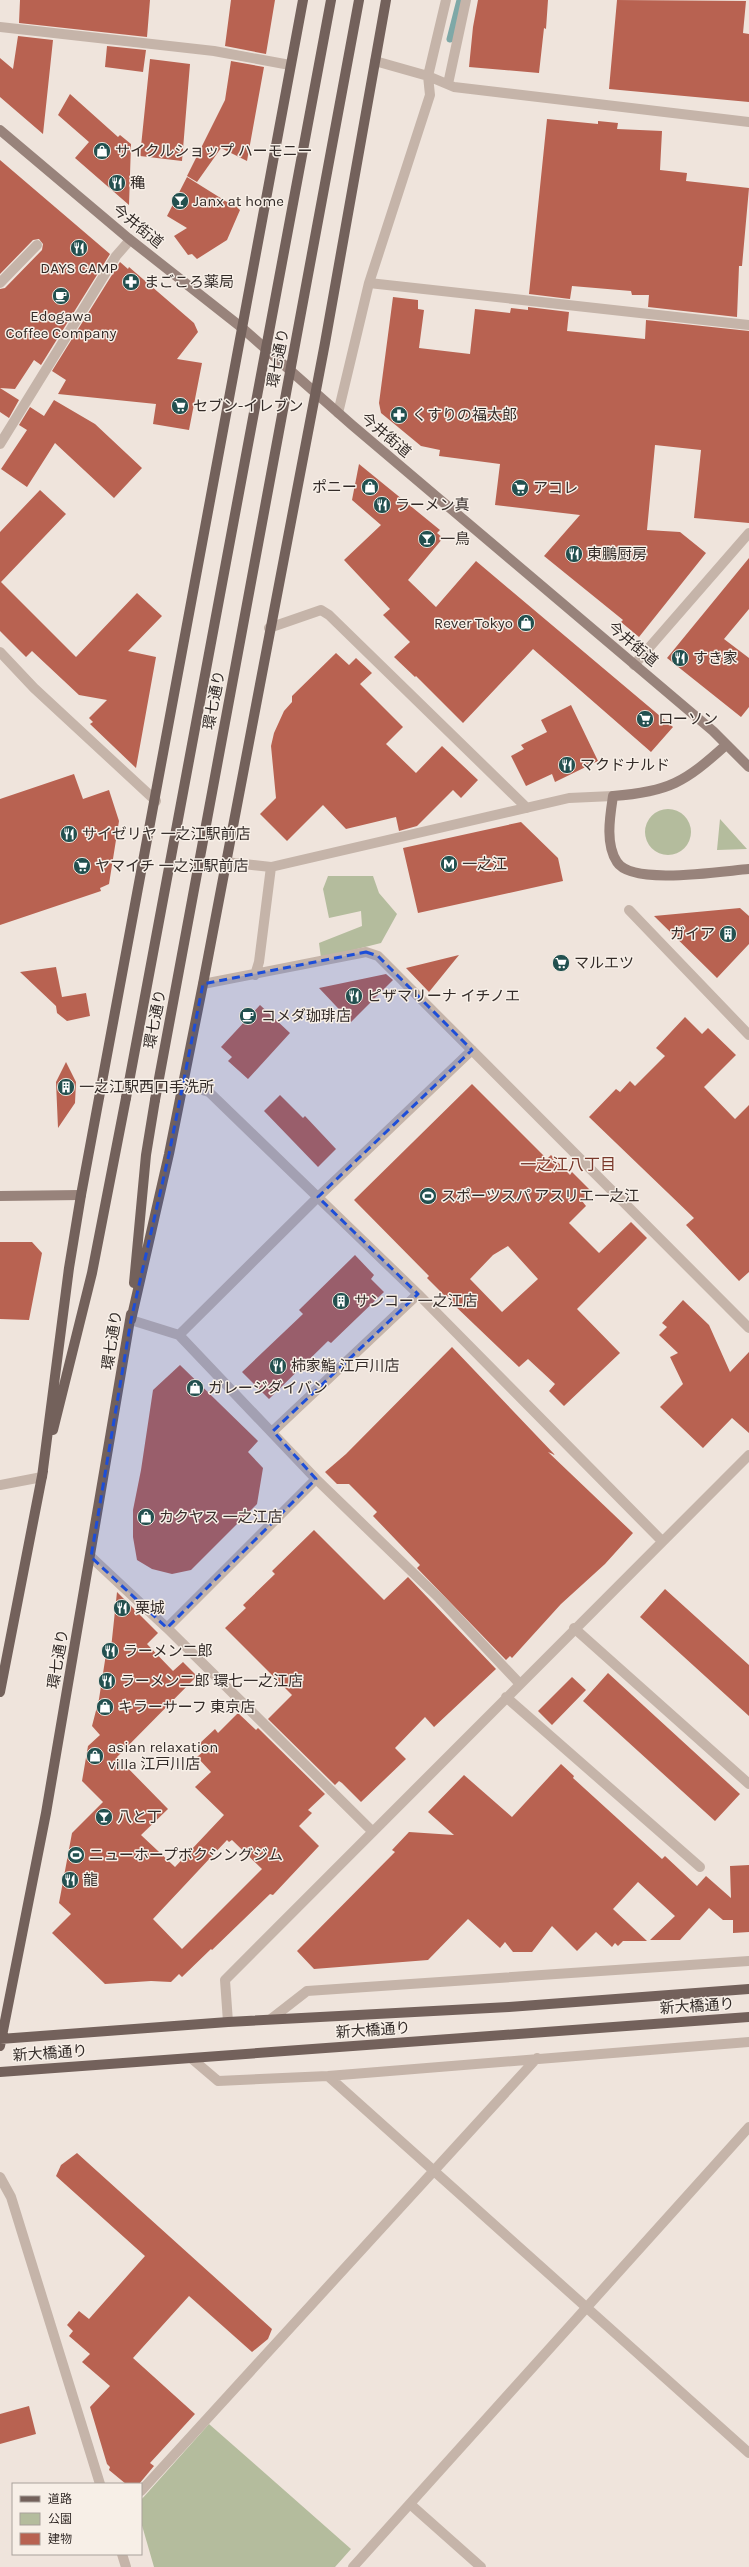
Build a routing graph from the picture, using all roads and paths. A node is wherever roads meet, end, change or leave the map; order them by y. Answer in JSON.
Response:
{"nodes":[{"id":1,"x":303,"y":0,"type":"edge"},
{"id":2,"x":330,"y":0,"type":"edge"},
{"id":3,"x":360,"y":0,"type":"edge"},
{"id":4,"x":386,"y":0,"type":"edge"},
{"id":5,"x":446,"y":0,"type":"edge"},
{"id":6,"x":466,"y":0,"type":"edge"},
{"id":7,"x":0,"y":27,"type":"edge"},
{"id":8,"x":375,"y":61,"type":"junction"},
{"id":9,"x":290,"y":65,"type":"junction"},
{"id":10,"x":428,"y":76,"type":"junction"},
{"id":11,"x":448,"y":84,"type":"junction"},
{"id":12,"x":749,"y":122,"type":"edge"},
{"id":13,"x":0,"y":130,"type":"edge"},
{"id":14,"x":130,"y":240,"type":"junction"},
{"id":15,"x":37,"y":245,"type":"dead end"},
{"id":16,"x":0,"y":283,"type":"edge"},
{"id":17,"x":369,"y":283,"type":"junction"},
{"id":18,"x":749,"y":325,"type":"edge"},
{"id":19,"x":241,"y":327,"type":"junction"},
{"id":20,"x":315,"y":393,"type":"junction"},
{"id":21,"x":338,"y":413,"type":"junction"},
{"id":22,"x":0,"y":444,"type":"edge"},
{"id":23,"x":749,"y":533,"type":"edge"},
{"id":24,"x":269,"y":628,"type":"junction"},
{"id":25,"x":0,"y":652,"type":"edge"},
{"id":26,"x":634,"y":665,"type":"junction"},
{"id":27,"x":726,"y":745,"type":"junction"},
{"id":28,"x":749,"y":767,"type":"edge"},
{"id":29,"x":613,"y":796,"type":"junction"},
{"id":30,"x":156,"y":801,"type":"junction"},
{"id":31,"x":527,"y":808,"type":"junction"},
{"id":32,"x":225,"y":862,"type":"junction"},
{"id":33,"x":271,"y":867,"type":"junction"},
{"id":34,"x":749,"y":869,"type":"edge"},
{"id":35,"x":629,"y":910,"type":"dead end"},
{"id":36,"x":255,"y":975,"type":"junction"},
{"id":37,"x":203,"y":984,"type":"junction"},
{"id":38,"x":749,"y":1035,"type":"edge"},
{"id":39,"x":472,"y":1050,"type":"junction"},
{"id":40,"x":183,"y":1084,"type":"junction"},
{"id":41,"x":81,"y":1195,"type":"junction"},
{"id":42,"x":0,"y":1196,"type":"edge"},
{"id":43,"x":318,"y":1197,"type":"junction"},
{"id":44,"x":418,"y":1294,"type":"junction"},
{"id":45,"x":131,"y":1320,"type":"junction"},
{"id":46,"x":749,"y":1328,"type":"edge"},
{"id":47,"x":178,"y":1335,"type":"junction"},
{"id":48,"x":273,"y":1431,"type":"junction"},
{"id":49,"x":749,"y":1455,"type":"edge"},
{"id":50,"x":42,"y":1477,"type":"junction"},
{"id":51,"x":316,"y":1479,"type":"junction"},
{"id":52,"x":0,"y":1485,"type":"edge"},
{"id":53,"x":662,"y":1541,"type":"junction"},
{"id":54,"x":91,"y":1557,"type":"junction"},
{"id":55,"x":167,"y":1628,"type":"junction"},
{"id":56,"x":574,"y":1628,"type":"junction"},
{"id":57,"x":519,"y":1683,"type":"junction"},
{"id":58,"x":0,"y":1692,"type":"edge"},
{"id":59,"x":506,"y":1697,"type":"junction"},
{"id":60,"x":749,"y":1784,"type":"edge"},
{"id":61,"x":372,"y":1831,"type":"junction"},
{"id":62,"x":700,"y":1867,"type":"dead end"},
{"id":63,"x":749,"y":1961,"type":"edge"},
{"id":64,"x":749,"y":1989,"type":"edge"},
{"id":65,"x":749,"y":2017,"type":"edge"},
{"id":66,"x":270,"y":2019,"type":"junction"},
{"id":67,"x":228,"y":2022,"type":"junction"},
{"id":68,"x":0,"y":2041,"type":"edge"},
{"id":69,"x":749,"y":2042,"type":"edge"},
{"id":70,"x":192,"y":2058,"type":"junction"},
{"id":71,"x":537,"y":2058,"type":"junction"},
{"id":72,"x":0,"y":2072,"type":"edge"},
{"id":73,"x":328,"y":2076,"type":"junction"},
{"id":74,"x":749,"y":2127,"type":"edge"},
{"id":75,"x":432,"y":2171,"type":"junction"},
{"id":76,"x":0,"y":2177,"type":"edge"},
{"id":77,"x":587,"y":2306,"type":"junction"},
{"id":78,"x":749,"y":2453,"type":"edge"},
{"id":79,"x":100,"y":2483,"type":"edge"},
{"id":80,"x":142,"y":2490,"type":"edge"},
{"id":81,"x":410,"y":2504,"type":"junction"},
{"id":82,"x":122,"y":2555,"type":"edge"},
{"id":83,"x":126,"y":2567,"type":"edge"},
{"id":84,"x":353,"y":2567,"type":"edge"},
{"id":85,"x":481,"y":2567,"type":"edge"}],
"edges":[{"from":1,"to":9,"type":"main road"},
{"from":2,"to":50,"type":"main road","name":"環七通り","bridge":true},
{"from":3,"to":45,"type":"main road","name":"環七通り","bridge":true},
{"from":4,"to":8,"type":"main road"},
{"from":5,"to":10,"type":"street"},
{"from":6,"to":11,"type":"street"},
{"from":7,"to":9,"type":"street"},
{"from":8,"to":10,"type":"street"},
{"from":8,"to":20,"type":"main road"},
{"from":9,"to":19,"type":"main road"},
{"from":10,"to":11,"type":"street"},
{"from":10,"to":17,"type":"street"},
{"from":11,"to":12,"type":"street"},
{"from":13,"to":14,"type":"street","name":"今井街道"},
{"from":14,"to":19,"type":"street","name":"今井街道"},
{"from":14,"to":22,"type":"street"},
{"from":15,"to":16,"type":"street"},
{"from":17,"to":18,"type":"street"},
{"from":17,"to":21,"type":"street"},
{"from":19,"to":20,"type":"street","name":"今井街道"},
{"from":19,"to":30,"type":"main road"},
{"from":20,"to":21,"type":"street","name":"今井街道"},
{"from":20,"to":24,"type":"main road"},
{"from":21,"to":26,"type":"street","name":"今井街道"},
{"from":23,"to":26,"type":"street"},
{"from":24,"to":31,"type":"street"},
{"from":24,"to":32,"type":"main road"},
{"from":25,"to":30,"type":"street"},
{"from":26,"to":27,"type":"street","name":"今井街道"},
{"from":27,"to":28,"type":"street","name":"今井街道"},
{"from":27,"to":29,"type":"street"},
{"from":29,"to":31,"type":"street"},
{"from":29,"to":34,"type":"street"},
{"from":30,"to":41,"type":"main road"},
{"from":31,"to":33,"type":"street"},
{"from":32,"to":33,"type":"street"},
{"from":32,"to":37,"type":"main road"},
{"from":33,"to":36,"type":"street"},
{"from":35,"to":38,"type":"street"},
{"from":36,"to":37,"type":"street"},
{"from":36,"to":39,"type":"street"},
{"from":37,"to":40,"type":"main road"},
{"from":39,"to":43,"type":"street"},
{"from":39,"to":46,"type":"street"},
{"from":40,"to":43,"type":"street"},
{"from":40,"to":45,"type":"main road"},
{"from":41,"to":42,"type":"street"},
{"from":41,"to":50,"type":"main road"},
{"from":43,"to":44,"type":"street"},
{"from":43,"to":47,"type":"street"},
{"from":44,"to":48,"type":"street"},
{"from":44,"to":53,"type":"street"},
{"from":45,"to":47,"type":"street"},
{"from":45,"to":54,"type":"main road","name":"環七通り"},
{"from":47,"to":48,"type":"street"},
{"from":48,"to":51,"type":"street"},
{"from":49,"to":53,"type":"street"},
{"from":50,"to":52,"type":"street"},
{"from":50,"to":58,"type":"main road","name":"環七通り"},
{"from":51,"to":55,"type":"street"},
{"from":51,"to":57,"type":"street"},
{"from":53,"to":56,"type":"street"},
{"from":54,"to":55,"type":"street"},
{"from":54,"to":68,"type":"main road","name":"環七通り"},
{"from":55,"to":61,"type":"street"},
{"from":56,"to":57,"type":"street"},
{"from":56,"to":60,"type":"street"},
{"from":57,"to":59,"type":"street"},
{"from":59,"to":61,"type":"street"},
{"from":59,"to":62,"type":"street"},
{"from":61,"to":67,"type":"street"},
{"from":63,"to":66,"type":"street"},
{"from":64,"to":66,"type":"main road","name":"新大橋通り"},
{"from":65,"to":70,"type":"main road","name":"新大橋通り"},
{"from":66,"to":67,"type":"main road","name":"新大橋通り"},
{"from":67,"to":68,"type":"main road","name":"新大橋通り"},
{"from":69,"to":71,"type":"street"},
{"from":70,"to":72,"type":"main road","name":"新大橋通り"},
{"from":70,"to":73,"type":"street"},
{"from":71,"to":73,"type":"street"},
{"from":71,"to":75,"type":"street"},
{"from":73,"to":75,"type":"street"},
{"from":74,"to":77,"type":"street"},
{"from":75,"to":77,"type":"street"},
{"from":75,"to":80,"type":"street"},
{"from":76,"to":79,"type":"street"},
{"from":77,"to":78,"type":"street"},
{"from":77,"to":81,"type":"street"},
{"from":81,"to":84,"type":"street"},
{"from":81,"to":85,"type":"street"},
{"from":82,"to":83,"type":"street"}]}
